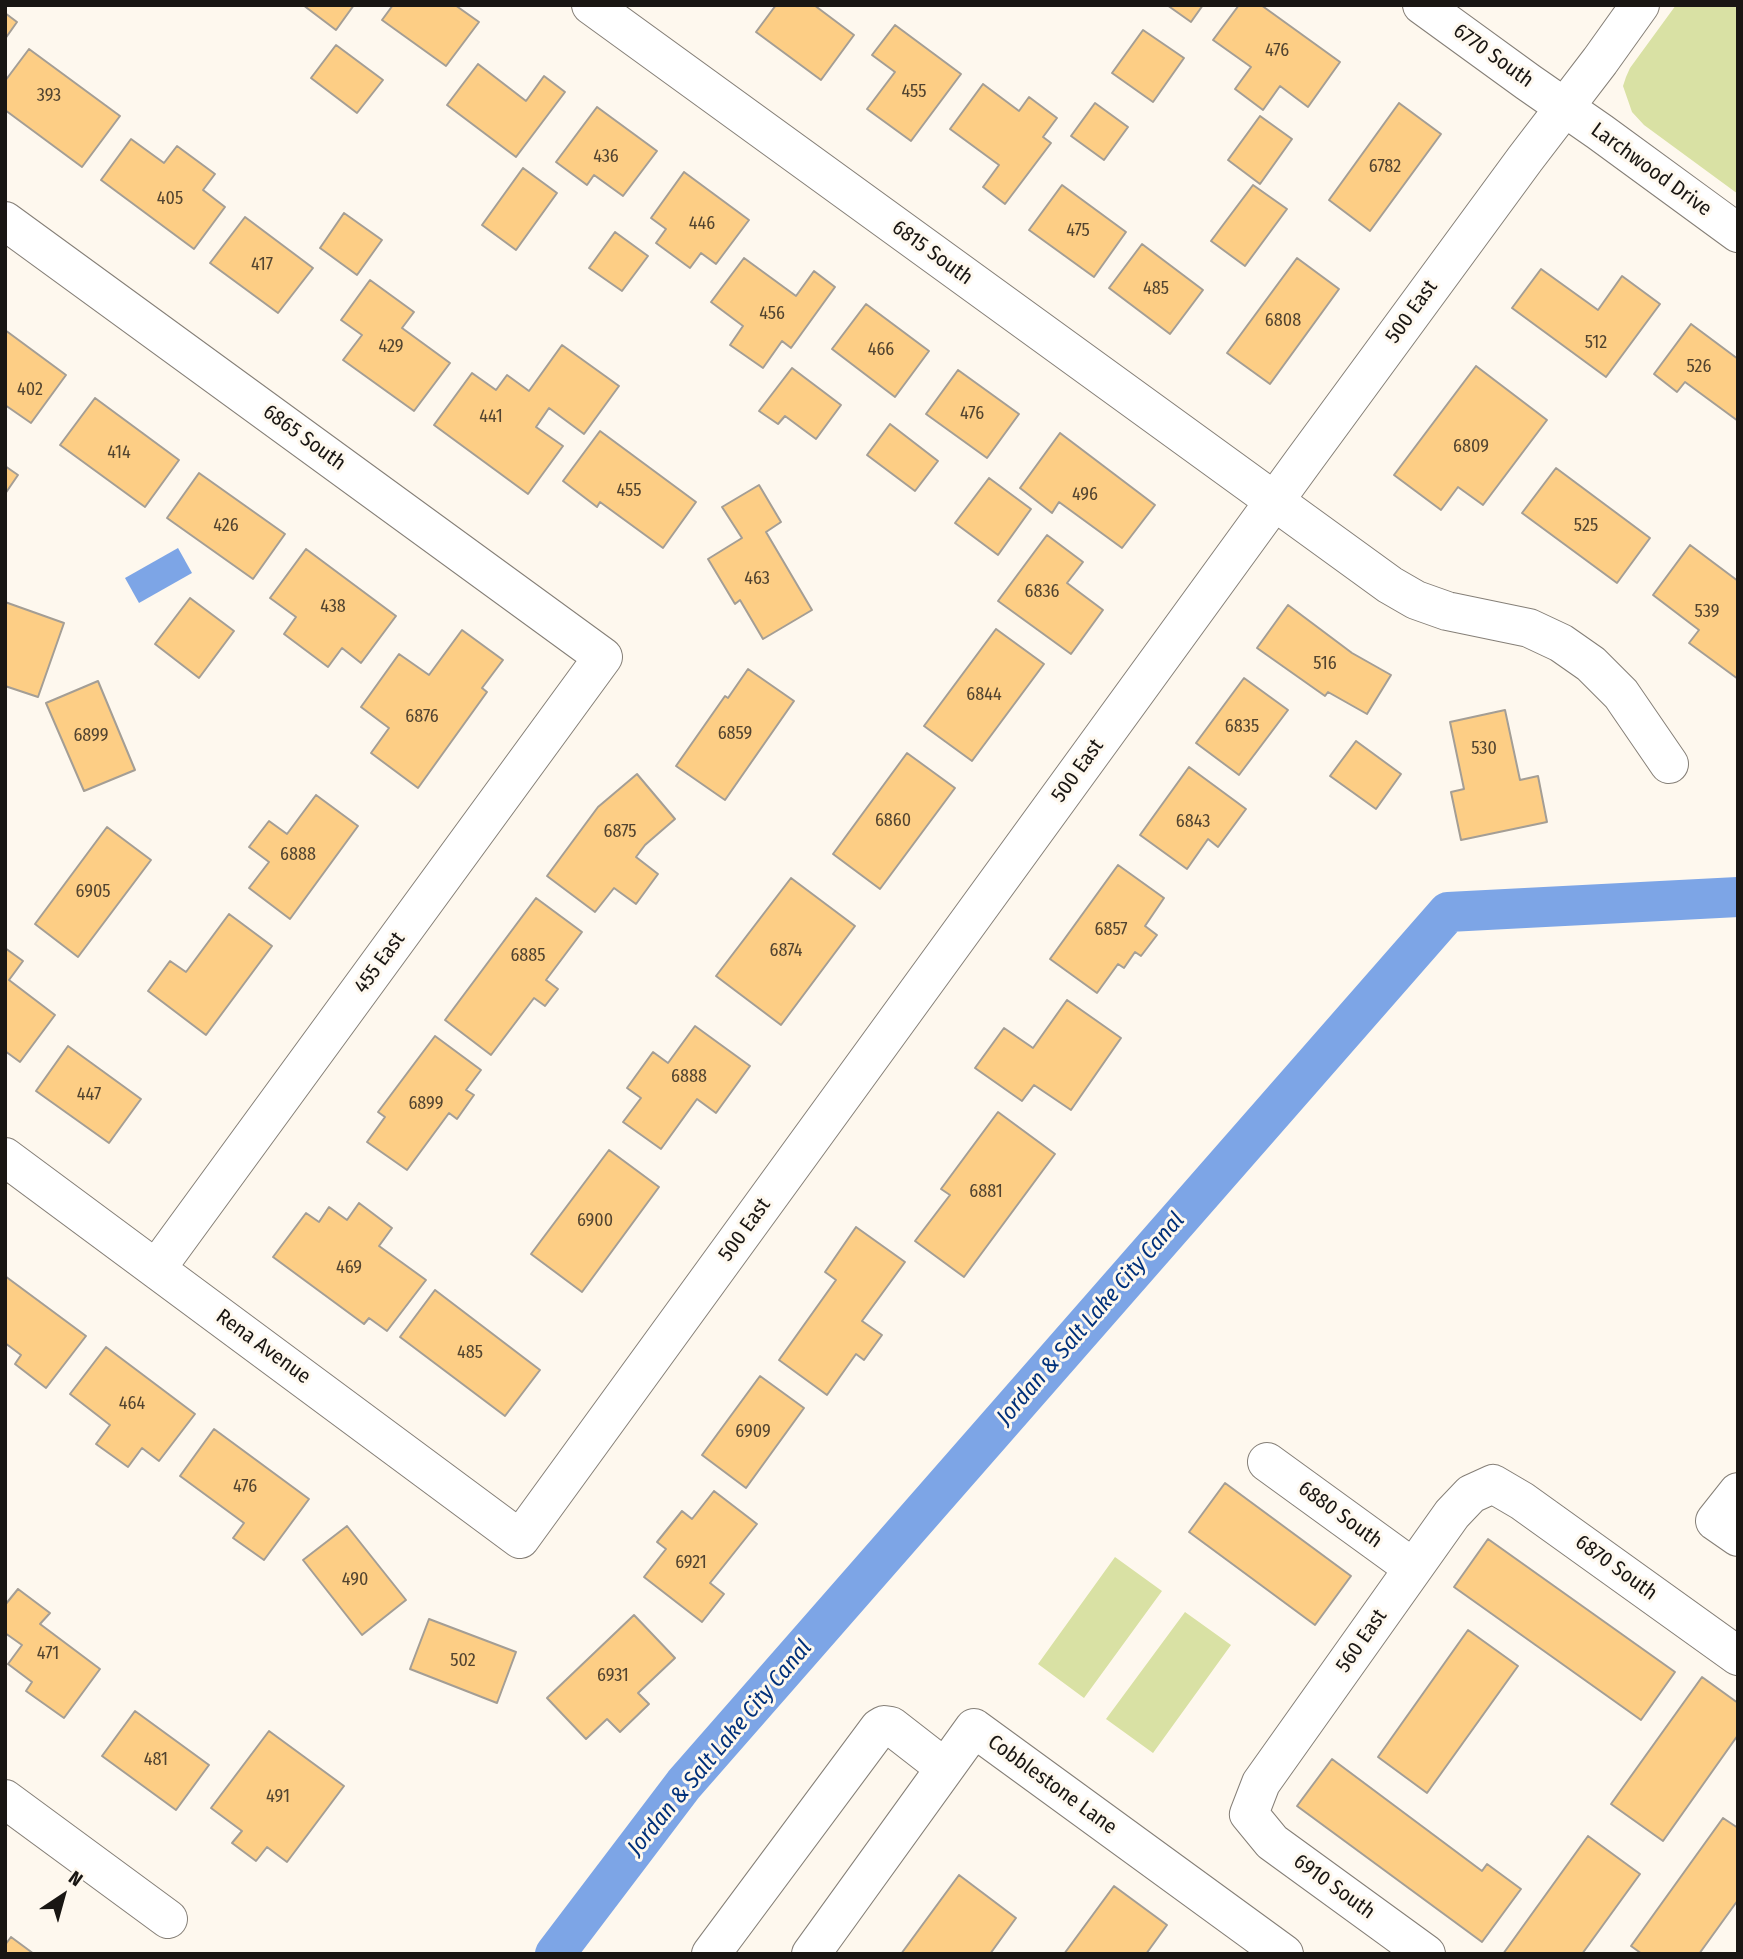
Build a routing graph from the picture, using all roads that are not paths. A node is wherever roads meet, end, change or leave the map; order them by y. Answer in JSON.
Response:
{"nodes":[{"id":1,"x":591,"y":5,"type":"edge"},
{"id":2,"x":1422,"y":5,"type":"edge"},
{"id":3,"x":1640,"y":5,"type":"edge"},
{"id":4,"x":1564,"y":107,"type":"junction"},
{"id":5,"x":5,"y":220,"type":"edge"},
{"id":6,"x":1738,"y":233,"type":"edge"},
{"id":7,"x":1274,"y":501,"type":"junction"},
{"id":8,"x":603,"y":657,"type":"joint"},
{"id":9,"x":1670,"y":764,"type":"dead end"},
{"id":10,"x":5,"y":1157,"type":"edge"},
{"id":11,"x":156,"y":1269,"type":"junction"},
{"id":12,"x":1267,"y":1462,"type":"dead end"},
{"id":13,"x":1493,"y":1484,"type":"joint"},
{"id":14,"x":520,"y":1539,"type":"joint"},
{"id":15,"x":1413,"y":1568,"type":"junction"},
{"id":16,"x":1738,"y":1656,"type":"edge"},
{"id":17,"x":945,"y":1768,"type":"junction"},
{"id":18,"x":5,"y":1799,"type":"edge"},
{"id":19,"x":1249,"y":1814,"type":"joint"},
{"id":20,"x":168,"y":1919,"type":"dead end"},
{"id":21,"x":812,"y":1953,"type":"edge"},
{"id":22,"x":711,"y":1954,"type":"edge"},
{"id":23,"x":1284,"y":1954,"type":"edge"},
{"id":24,"x":1426,"y":1954,"type":"edge"}],
"edges":[{"from":1,"to":7,"type":"street","name":"6815 South"},
{"from":2,"to":4,"type":"street","name":"6770 South"},
{"from":3,"to":4,"type":"street","name":"500 East"},
{"from":4,"to":6,"type":"street","name":"Larchwood Drive"},
{"from":4,"to":7,"type":"street","name":"500 East"},
{"from":5,"to":8,"type":"street","name":"6865 South"},
{"from":7,"to":9,"type":"street","name":"6815 South"},
{"from":7,"to":14,"type":"street","name":"500 East"},
{"from":8,"to":11,"type":"street","name":"455 East"},
{"from":10,"to":11,"type":"street","name":"Rena Avenue"},
{"from":11,"to":14,"type":"street","name":"Rena Avenue"},
{"from":12,"to":15,"type":"street","name":"6880 South"},
{"from":13,"to":15,"type":"street","name":"560 East"},
{"from":13,"to":16,"type":"street","name":"6870 South"},
{"from":15,"to":19,"type":"street","name":"560 East"},
{"from":17,"to":21,"type":"street","name":"Cobblestone Lane"},
{"from":17,"to":22,"type":"street"},
{"from":17,"to":23,"type":"street","name":"Cobblestone Lane"},
{"from":18,"to":20,"type":"street"},
{"from":19,"to":24,"type":"street","name":"6910 South"}]}
